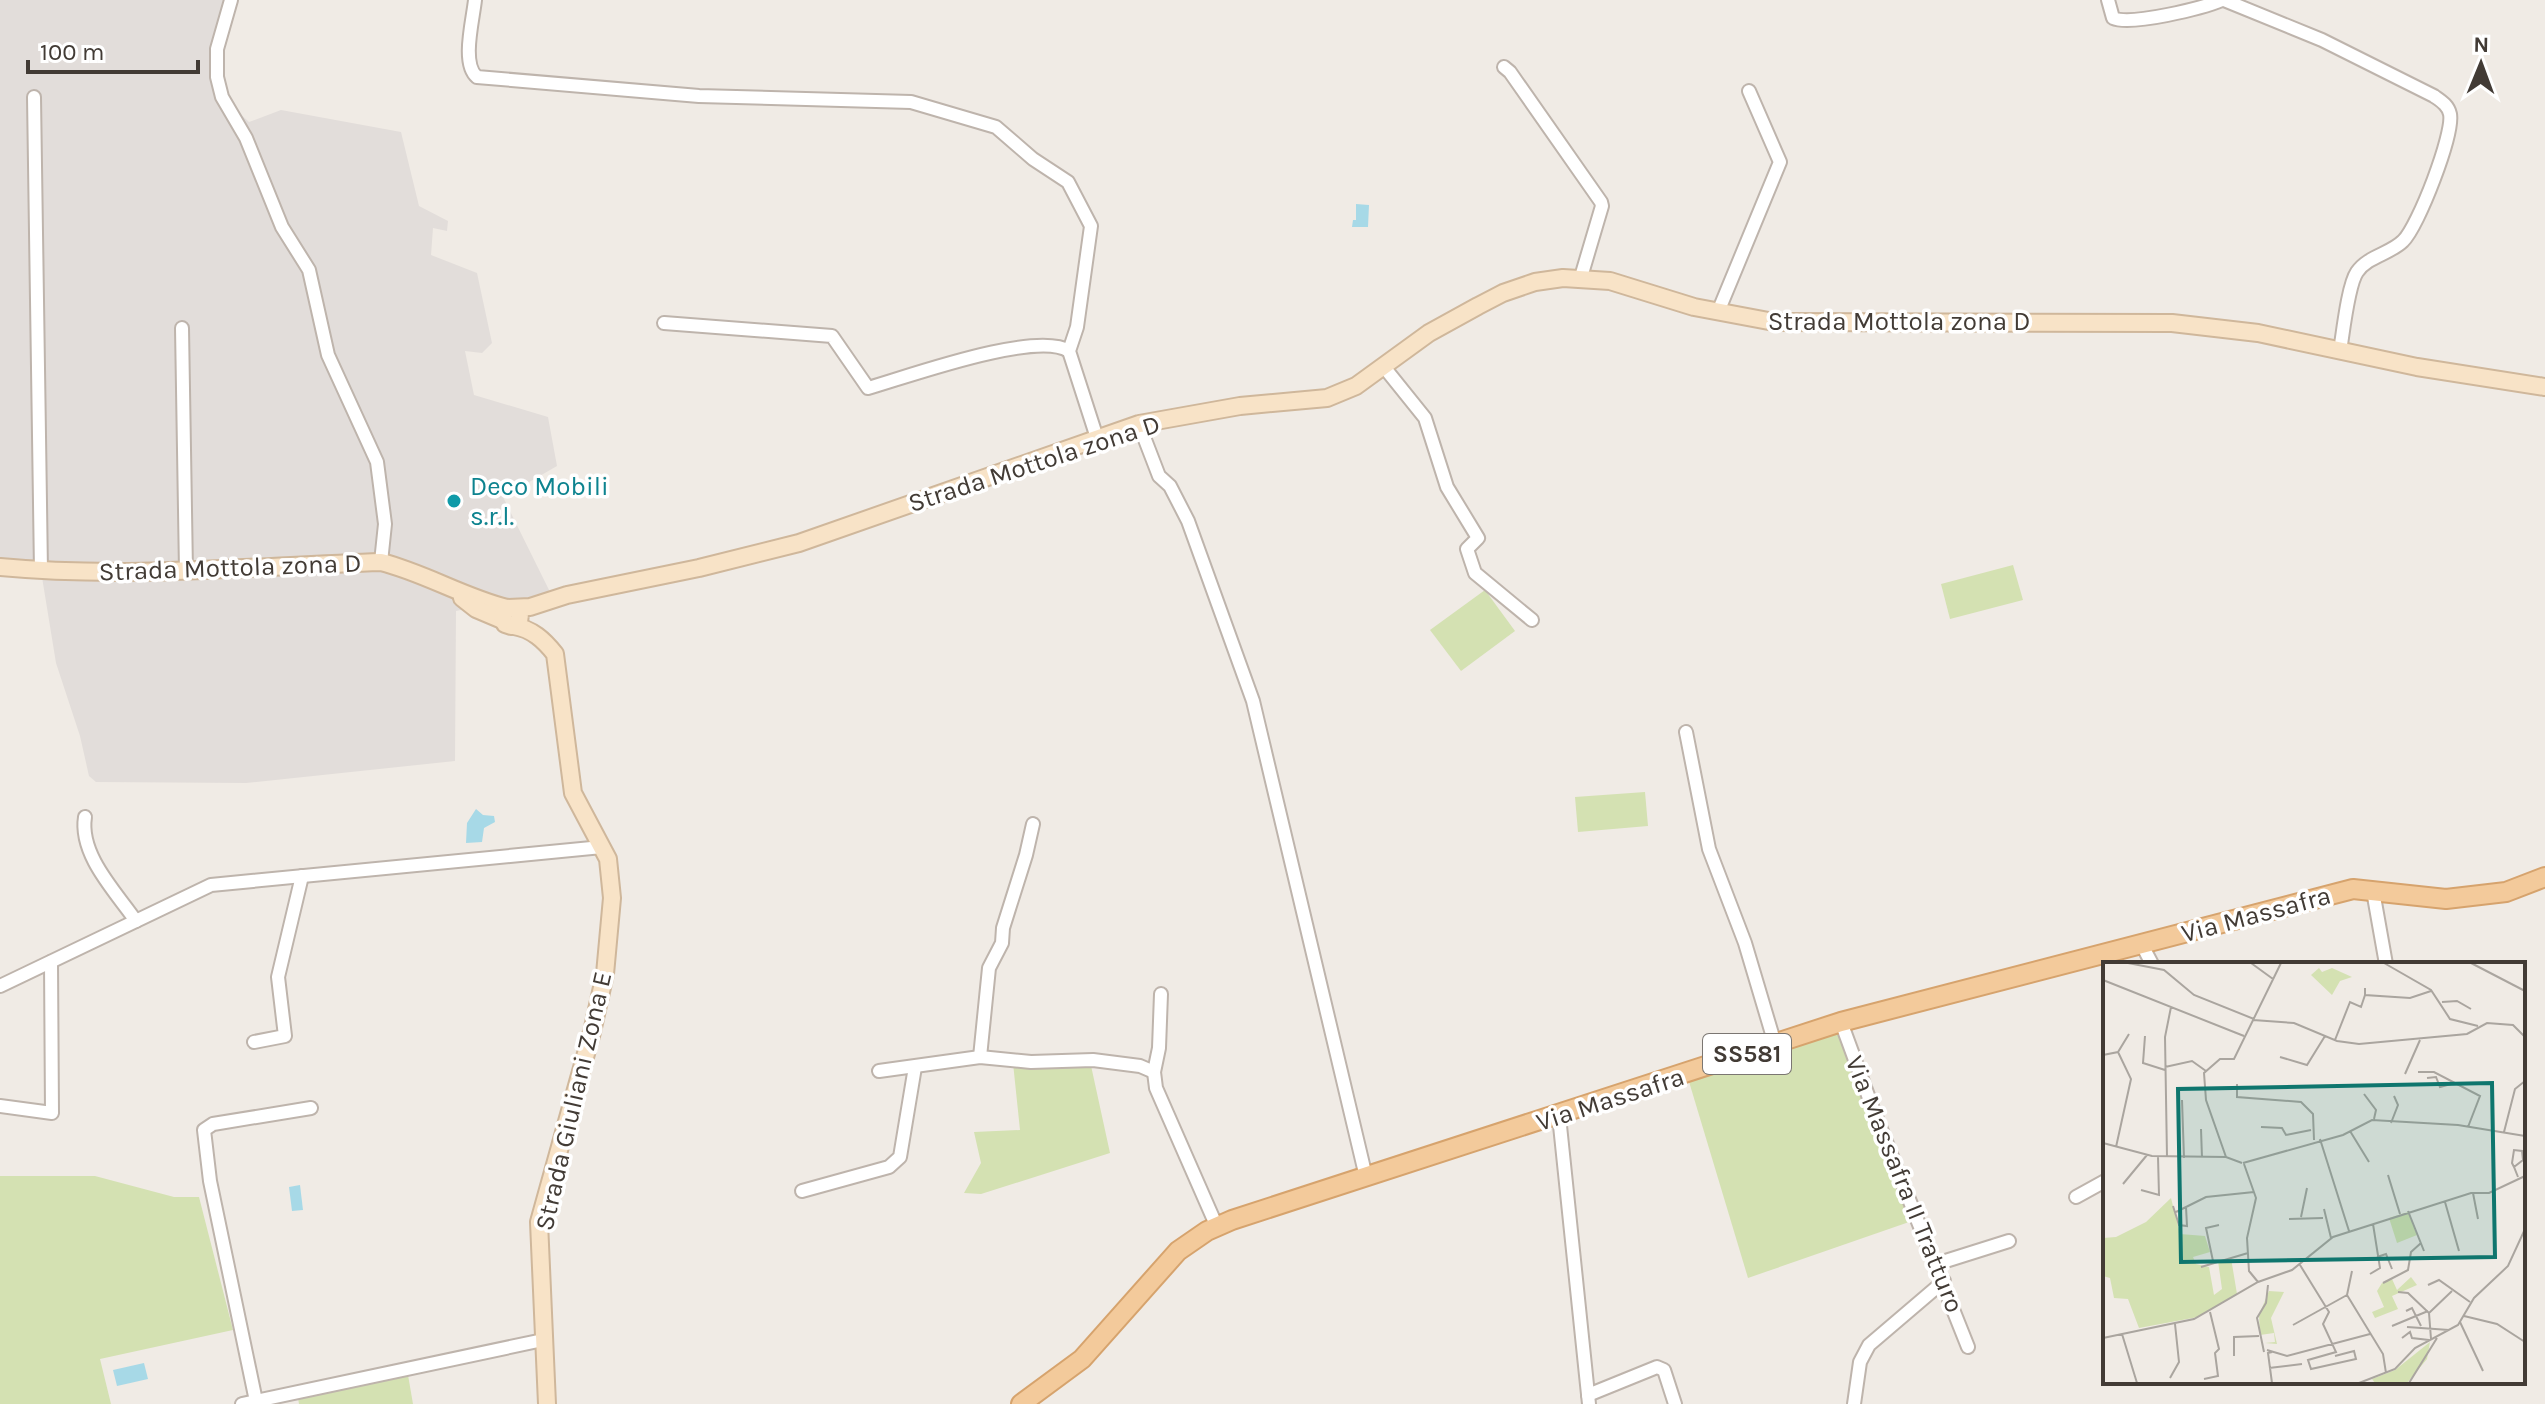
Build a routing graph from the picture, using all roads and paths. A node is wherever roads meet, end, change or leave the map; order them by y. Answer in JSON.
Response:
{"nodes":[{"id":1,"x":231,"y":0,"type":"edge"},
{"id":2,"x":475,"y":0,"type":"edge"},
{"id":3,"x":2108,"y":0,"type":"edge"},
{"id":4,"x":2223,"y":0,"type":"edge"},
{"id":5,"x":1504,"y":67,"type":"dead end"},
{"id":6,"x":1749,"y":91,"type":"dead end"},
{"id":7,"x":34,"y":97,"type":"dead end"},
{"id":8,"x":1581,"y":277,"type":"junction"},
{"id":9,"x":1718,"y":312,"type":"junction"},
{"id":10,"x":664,"y":323,"type":"dead end"},
{"id":11,"x":182,"y":328,"type":"dead end"},
{"id":12,"x":1069,"y":351,"type":"junction"},
{"id":13,"x":2340,"y":351,"type":"junction"},
{"id":14,"x":1384,"y":367,"type":"junction"},
{"id":15,"x":2545,"y":387,"type":"edge"},
{"id":16,"x":1139,"y":424,"type":"junction"},
{"id":17,"x":1097,"y":438,"type":"junction"},
{"id":18,"x":381,"y":562,"type":"junction"},
{"id":19,"x":0,"y":567,"type":"edge"},
{"id":20,"x":41,"y":571,"type":"junction"},
{"id":21,"x":186,"y":571,"type":"junction"},
{"id":22,"x":515,"y":619,"type":"junction"},
{"id":23,"x":1532,"y":620,"type":"dead end"},
{"id":24,"x":1686,"y":732,"type":"dead end"},
{"id":25,"x":85,"y":817,"type":"dead end"},
{"id":26,"x":1033,"y":824,"type":"dead end"},
{"id":27,"x":602,"y":847,"type":"junction"},
{"id":28,"x":302,"y":876,"type":"junction"},
{"id":29,"x":2545,"y":877,"type":"edge"},
{"id":30,"x":2373,"y":891,"type":"junction"},
{"id":31,"x":136,"y":921,"type":"junction"},
{"id":32,"x":2142,"y":945,"type":"junction"},
{"id":33,"x":51,"y":962,"type":"junction"},
{"id":34,"x":2151,"y":962,"type":"edge"},
{"id":35,"x":2386,"y":962,"type":"edge"},
{"id":36,"x":0,"y":986,"type":"edge"},
{"id":37,"x":1161,"y":994,"type":"dead end"},
{"id":38,"x":1841,"y":1022,"type":"junction"},
{"id":39,"x":254,"y":1042,"type":"dead end"},
{"id":40,"x":1775,"y":1044,"type":"junction"},
{"id":41,"x":980,"y":1057,"type":"junction"},
{"id":42,"x":915,"y":1067,"type":"junction"},
{"id":43,"x":879,"y":1071,"type":"dead end"},
{"id":44,"x":1154,"y":1072,"type":"junction"},
{"id":45,"x":0,"y":1106,"type":"edge"},
{"id":46,"x":311,"y":1108,"type":"dead end"},
{"id":47,"x":1559,"y":1116,"type":"junction"},
{"id":48,"x":1366,"y":1177,"type":"junction"},
{"id":49,"x":2103,"y":1182,"type":"edge"},
{"id":50,"x":802,"y":1191,"type":"dead end"},
{"id":51,"x":2076,"y":1197,"type":"dead end"},
{"id":52,"x":1217,"y":1227,"type":"junction"},
{"id":53,"x":2009,"y":1241,"type":"dead end"},
{"id":54,"x":1936,"y":1264,"type":"junction"},
{"id":55,"x":1944,"y":1281,"type":"junction"},
{"id":56,"x":543,"y":1340,"type":"junction"},
{"id":57,"x":1968,"y":1347,"type":"dead end"},
{"id":58,"x":1589,"y":1399,"type":"edge"},
{"id":59,"x":256,"y":1401,"type":"junction"},
{"id":60,"x":242,"y":1404,"type":"edge"},
{"id":61,"x":547,"y":1404,"type":"edge"},
{"id":62,"x":1021,"y":1404,"type":"edge"},
{"id":63,"x":1675,"y":1404,"type":"edge"},
{"id":64,"x":1854,"y":1404,"type":"edge"}],
"edges":[{"from":1,"to":18,"type":"street"},
{"from":2,"to":12,"type":"street"},
{"from":3,"to":4,"type":"street"},
{"from":4,"to":13,"type":"street"},
{"from":5,"to":8,"type":"street"},
{"from":6,"to":9,"type":"street"},
{"from":7,"to":20,"type":"street"},
{"from":8,"to":9,"type":"main road","name":"Strada Mottola zona D"},
{"from":8,"to":14,"type":"main road","name":"Strada Mottola zona D"},
{"from":9,"to":13,"type":"main road","name":"Strada Mottola zona D"},
{"from":10,"to":12,"type":"street"},
{"from":11,"to":21,"type":"street"},
{"from":12,"to":17,"type":"street"},
{"from":13,"to":15,"type":"main road","name":"Strada Mottola zona D"},
{"from":14,"to":16,"type":"main road","name":"Strada Mottola zona D"},
{"from":14,"to":23,"type":"street"},
{"from":16,"to":17,"type":"main road","name":"Strada Mottola zona D"},
{"from":16,"to":48,"type":"street"},
{"from":17,"to":22,"type":"main road","name":"Strada Mottola zona D"},
{"from":18,"to":21,"type":"main road","name":"Strada Mottola zona D"},
{"from":18,"to":22,"type":"main road","name":"Strada Mottola zona D"},
{"from":19,"to":20,"type":"main road","name":"Strada Mottola zona D"},
{"from":20,"to":21,"type":"main road","name":"Strada Mottola zona D"},
{"from":22,"to":27,"type":"main road","name":"Strada Giuliani Zona E"},
{"from":24,"to":40,"type":"street"},
{"from":25,"to":31,"type":"street"},
{"from":26,"to":41,"type":"street"},
{"from":27,"to":28,"type":"street"},
{"from":27,"to":56,"type":"main road","name":"Strada Giuliani Zona E"},
{"from":28,"to":31,"type":"street"},
{"from":28,"to":39,"type":"street"},
{"from":29,"to":30,"type":"main road","name":"Via Massafra","number":"SS581"},
{"from":30,"to":32,"type":"main road","name":"Via Massafra","number":"SS581"},
{"from":30,"to":35,"type":"street"},
{"from":31,"to":33,"type":"street"},
{"from":32,"to":34,"type":"street"},
{"from":32,"to":38,"type":"main road","name":"Via Massafra","number":"SS581"},
{"from":33,"to":36,"type":"street"},
{"from":33,"to":45,"type":"street"},
{"from":37,"to":44,"type":"street"},
{"from":38,"to":40,"type":"main road","name":"Via Massafra","number":"SS581"},
{"from":38,"to":54,"type":"street","name":"Via Massafra II Tratturo"},
{"from":40,"to":47,"type":"main road","name":"Via Massafra","number":"SS581"},
{"from":41,"to":42,"type":"street"},
{"from":41,"to":44,"type":"street"},
{"from":42,"to":43,"type":"street"},
{"from":42,"to":50,"type":"street"},
{"from":44,"to":52,"type":"street"},
{"from":46,"to":59,"type":"street"},
{"from":47,"to":48,"type":"main road","name":"Via Massafra","number":"SS581"},
{"from":47,"to":58,"type":"street"},
{"from":48,"to":52,"type":"main road","name":"Via Massafra","number":"SS581"},
{"from":49,"to":51,"type":"street"},
{"from":52,"to":62,"type":"main road","name":"Via Massafra","number":"SS581"},
{"from":53,"to":54,"type":"street"},
{"from":54,"to":55,"type":"street","name":"Via Massafra II Tratturo"},
{"from":55,"to":57,"type":"street","name":"Via Massafra II Tratturo"},
{"from":55,"to":64,"type":"street"},
{"from":56,"to":59,"type":"street"},
{"from":56,"to":61,"type":"main road","name":"Strada Giuliani Zona E"},
{"from":58,"to":63,"type":"street"},
{"from":59,"to":60,"type":"street"}]}
